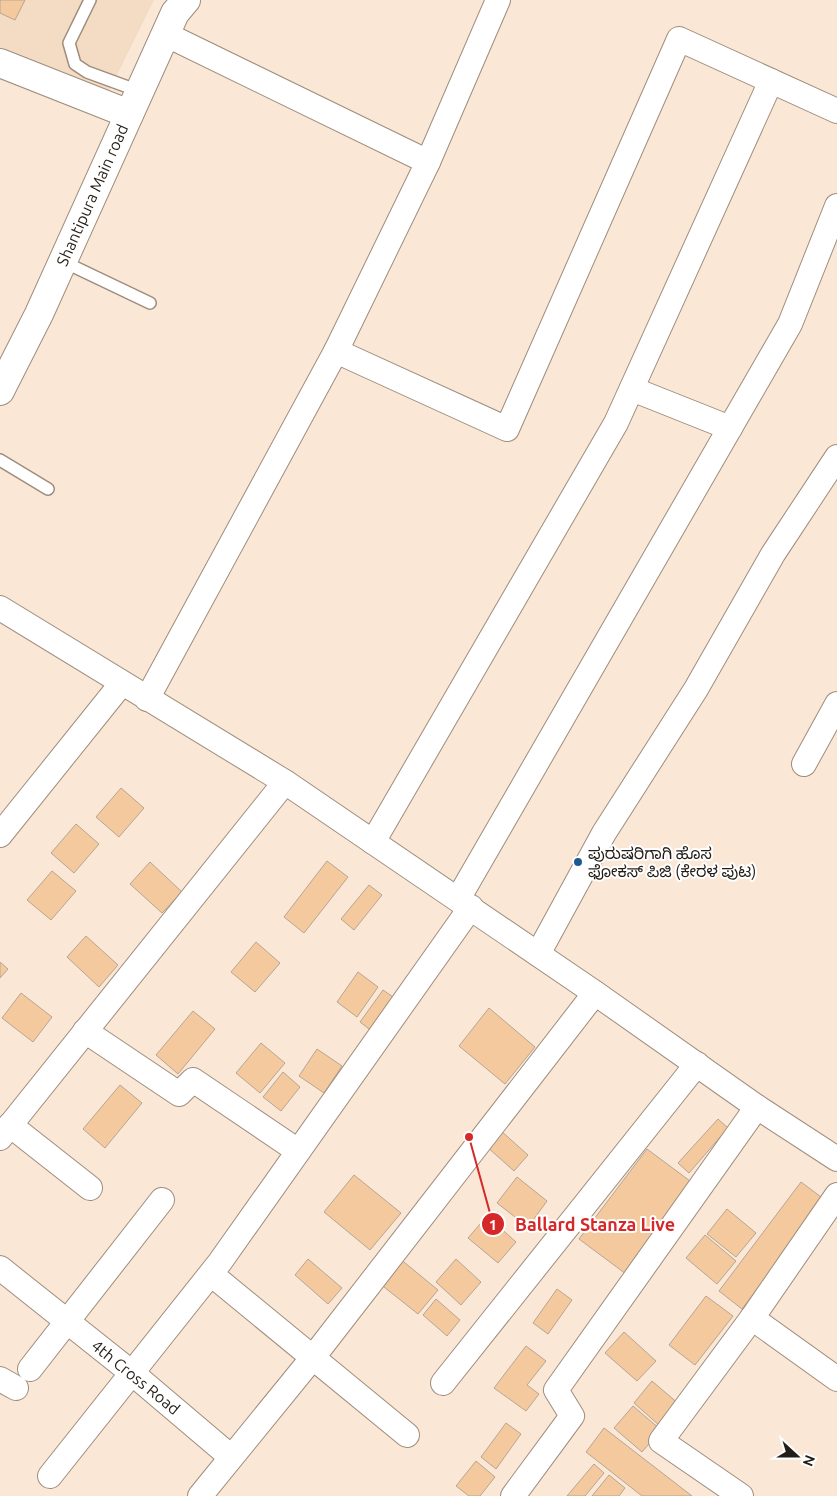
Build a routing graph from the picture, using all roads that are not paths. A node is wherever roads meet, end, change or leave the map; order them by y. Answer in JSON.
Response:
{"nodes":[{"id":1,"x":90,"y":0,"type":"edge"},
{"id":2,"x":498,"y":0,"type":"edge"},
{"id":3,"x":176,"y":12,"type":"edge"},
{"id":4,"x":0,"y":63,"type":"edge"},
{"id":5,"x":771,"y":80,"type":"junction"},
{"id":6,"x":134,"y":103,"type":"junction"},
{"id":7,"x":837,"y":111,"type":"edge"},
{"id":8,"x":428,"y":162,"type":"junction"},
{"id":9,"x":837,"y":206,"type":"edge"},
{"id":10,"x":62,"y":261,"type":"junction"},
{"id":11,"x":150,"y":303,"type":"dead end"},
{"id":12,"x":336,"y":350,"type":"junction"},
{"id":13,"x":632,"y":389,"type":"junction"},
{"id":14,"x":0,"y":391,"type":"edge"},
{"id":15,"x":730,"y":428,"type":"junction"},
{"id":16,"x":837,"y":457,"type":"edge"},
{"id":17,"x":0,"y":460,"type":"edge"},
{"id":18,"x":48,"y":489,"type":"dead end"},
{"id":19,"x":0,"y":608,"type":"edge"},
{"id":20,"x":122,"y":683,"type":"junction"},
{"id":21,"x":147,"y":699,"type":"junction"},
{"id":22,"x":837,"y":704,"type":"edge"},
{"id":23,"x":804,"y":764,"type":"dead end"},
{"id":24,"x":284,"y":782,"type":"junction"},
{"id":25,"x":0,"y":834,"type":"edge"},
{"id":26,"x":373,"y":842,"type":"junction"},
{"id":27,"x":464,"y":903,"type":"junction"},
{"id":28,"x":538,"y":954,"type":"junction"},
{"id":29,"x":595,"y":993,"type":"junction"},
{"id":30,"x":85,"y":1031,"type":"junction"},
{"id":31,"x":697,"y":1064,"type":"junction"},
{"id":32,"x":757,"y":1107,"type":"junction"},
{"id":33,"x":5,"y":1131,"type":"edge"},
{"id":34,"x":298,"y":1151,"type":"junction"},
{"id":35,"x":837,"y":1159,"type":"edge"},
{"id":36,"x":90,"y":1188,"type":"dead end"},
{"id":37,"x":837,"y":1194,"type":"edge"},
{"id":38,"x":162,"y":1200,"type":"dead end"},
{"id":39,"x":830,"y":1221,"type":"edge"},
{"id":40,"x":0,"y":1268,"type":"edge"},
{"id":41,"x":211,"y":1274,"type":"junction"},
{"id":42,"x":752,"y":1318,"type":"junction"},
{"id":43,"x":66,"y":1321,"type":"junction"},
{"id":44,"x":314,"y":1356,"type":"junction"},
{"id":45,"x":30,"y":1369,"type":"dead end"},
{"id":46,"x":132,"y":1373,"type":"junction"},
{"id":47,"x":837,"y":1379,"type":"edge"},
{"id":48,"x":443,"y":1383,"type":"dead end"},
{"id":49,"x":407,"y":1435,"type":"dead end"},
{"id":50,"x":231,"y":1457,"type":"junction"},
{"id":51,"x":50,"y":1476,"type":"dead end"},
{"id":52,"x":200,"y":1496,"type":"edge"},
{"id":53,"x":513,"y":1496,"type":"edge"},
{"id":54,"x":741,"y":1496,"type":"edge"}],
"edges":[{"from":1,"to":6,"type":"lane"},
{"from":2,"to":8,"type":"street"},
{"from":3,"to":6,"type":"street","name":"Shantipura Main road"},
{"from":3,"to":8,"type":"street"},
{"from":4,"to":6,"type":"street"},
{"from":5,"to":7,"type":"street"},
{"from":5,"to":12,"type":"street"},
{"from":5,"to":13,"type":"street"},
{"from":6,"to":10,"type":"street","name":"Shantipura Main road"},
{"from":8,"to":12,"type":"street"},
{"from":9,"to":15,"type":"street"},
{"from":10,"to":11,"type":"lane"},
{"from":10,"to":14,"type":"street","name":"Shantipura Main road"},
{"from":12,"to":21,"type":"street"},
{"from":13,"to":15,"type":"street"},
{"from":13,"to":26,"type":"street"},
{"from":15,"to":27,"type":"street"},
{"from":16,"to":28,"type":"street"},
{"from":17,"to":18,"type":"lane"},
{"from":19,"to":20,"type":"street"},
{"from":20,"to":21,"type":"street"},
{"from":20,"to":25,"type":"street"},
{"from":21,"to":24,"type":"street"},
{"from":22,"to":23,"type":"street"},
{"from":24,"to":26,"type":"street"},
{"from":24,"to":30,"type":"street"},
{"from":26,"to":27,"type":"street"},
{"from":27,"to":28,"type":"street"},
{"from":27,"to":34,"type":"street"},
{"from":28,"to":29,"type":"street"},
{"from":29,"to":31,"type":"street"},
{"from":29,"to":44,"type":"street"},
{"from":30,"to":33,"type":"street"},
{"from":30,"to":34,"type":"street"},
{"from":31,"to":32,"type":"street"},
{"from":31,"to":48,"type":"street"},
{"from":32,"to":35,"type":"street"},
{"from":32,"to":53,"type":"street"},
{"from":33,"to":36,"type":"street"},
{"from":34,"to":41,"type":"street"},
{"from":37,"to":39,"type":"street"},
{"from":38,"to":43,"type":"street"},
{"from":39,"to":42,"type":"street"},
{"from":40,"to":43,"type":"street","name":"4th Cross Road"},
{"from":41,"to":44,"type":"street"},
{"from":41,"to":46,"type":"street"},
{"from":42,"to":47,"type":"street"},
{"from":42,"to":54,"type":"street"},
{"from":43,"to":45,"type":"street"},
{"from":43,"to":46,"type":"street","name":"4th Cross Road"},
{"from":44,"to":49,"type":"street"},
{"from":44,"to":50,"type":"street"},
{"from":46,"to":50,"type":"street","name":"4th Cross Road"},
{"from":46,"to":51,"type":"street"},
{"from":50,"to":52,"type":"street"}]}
